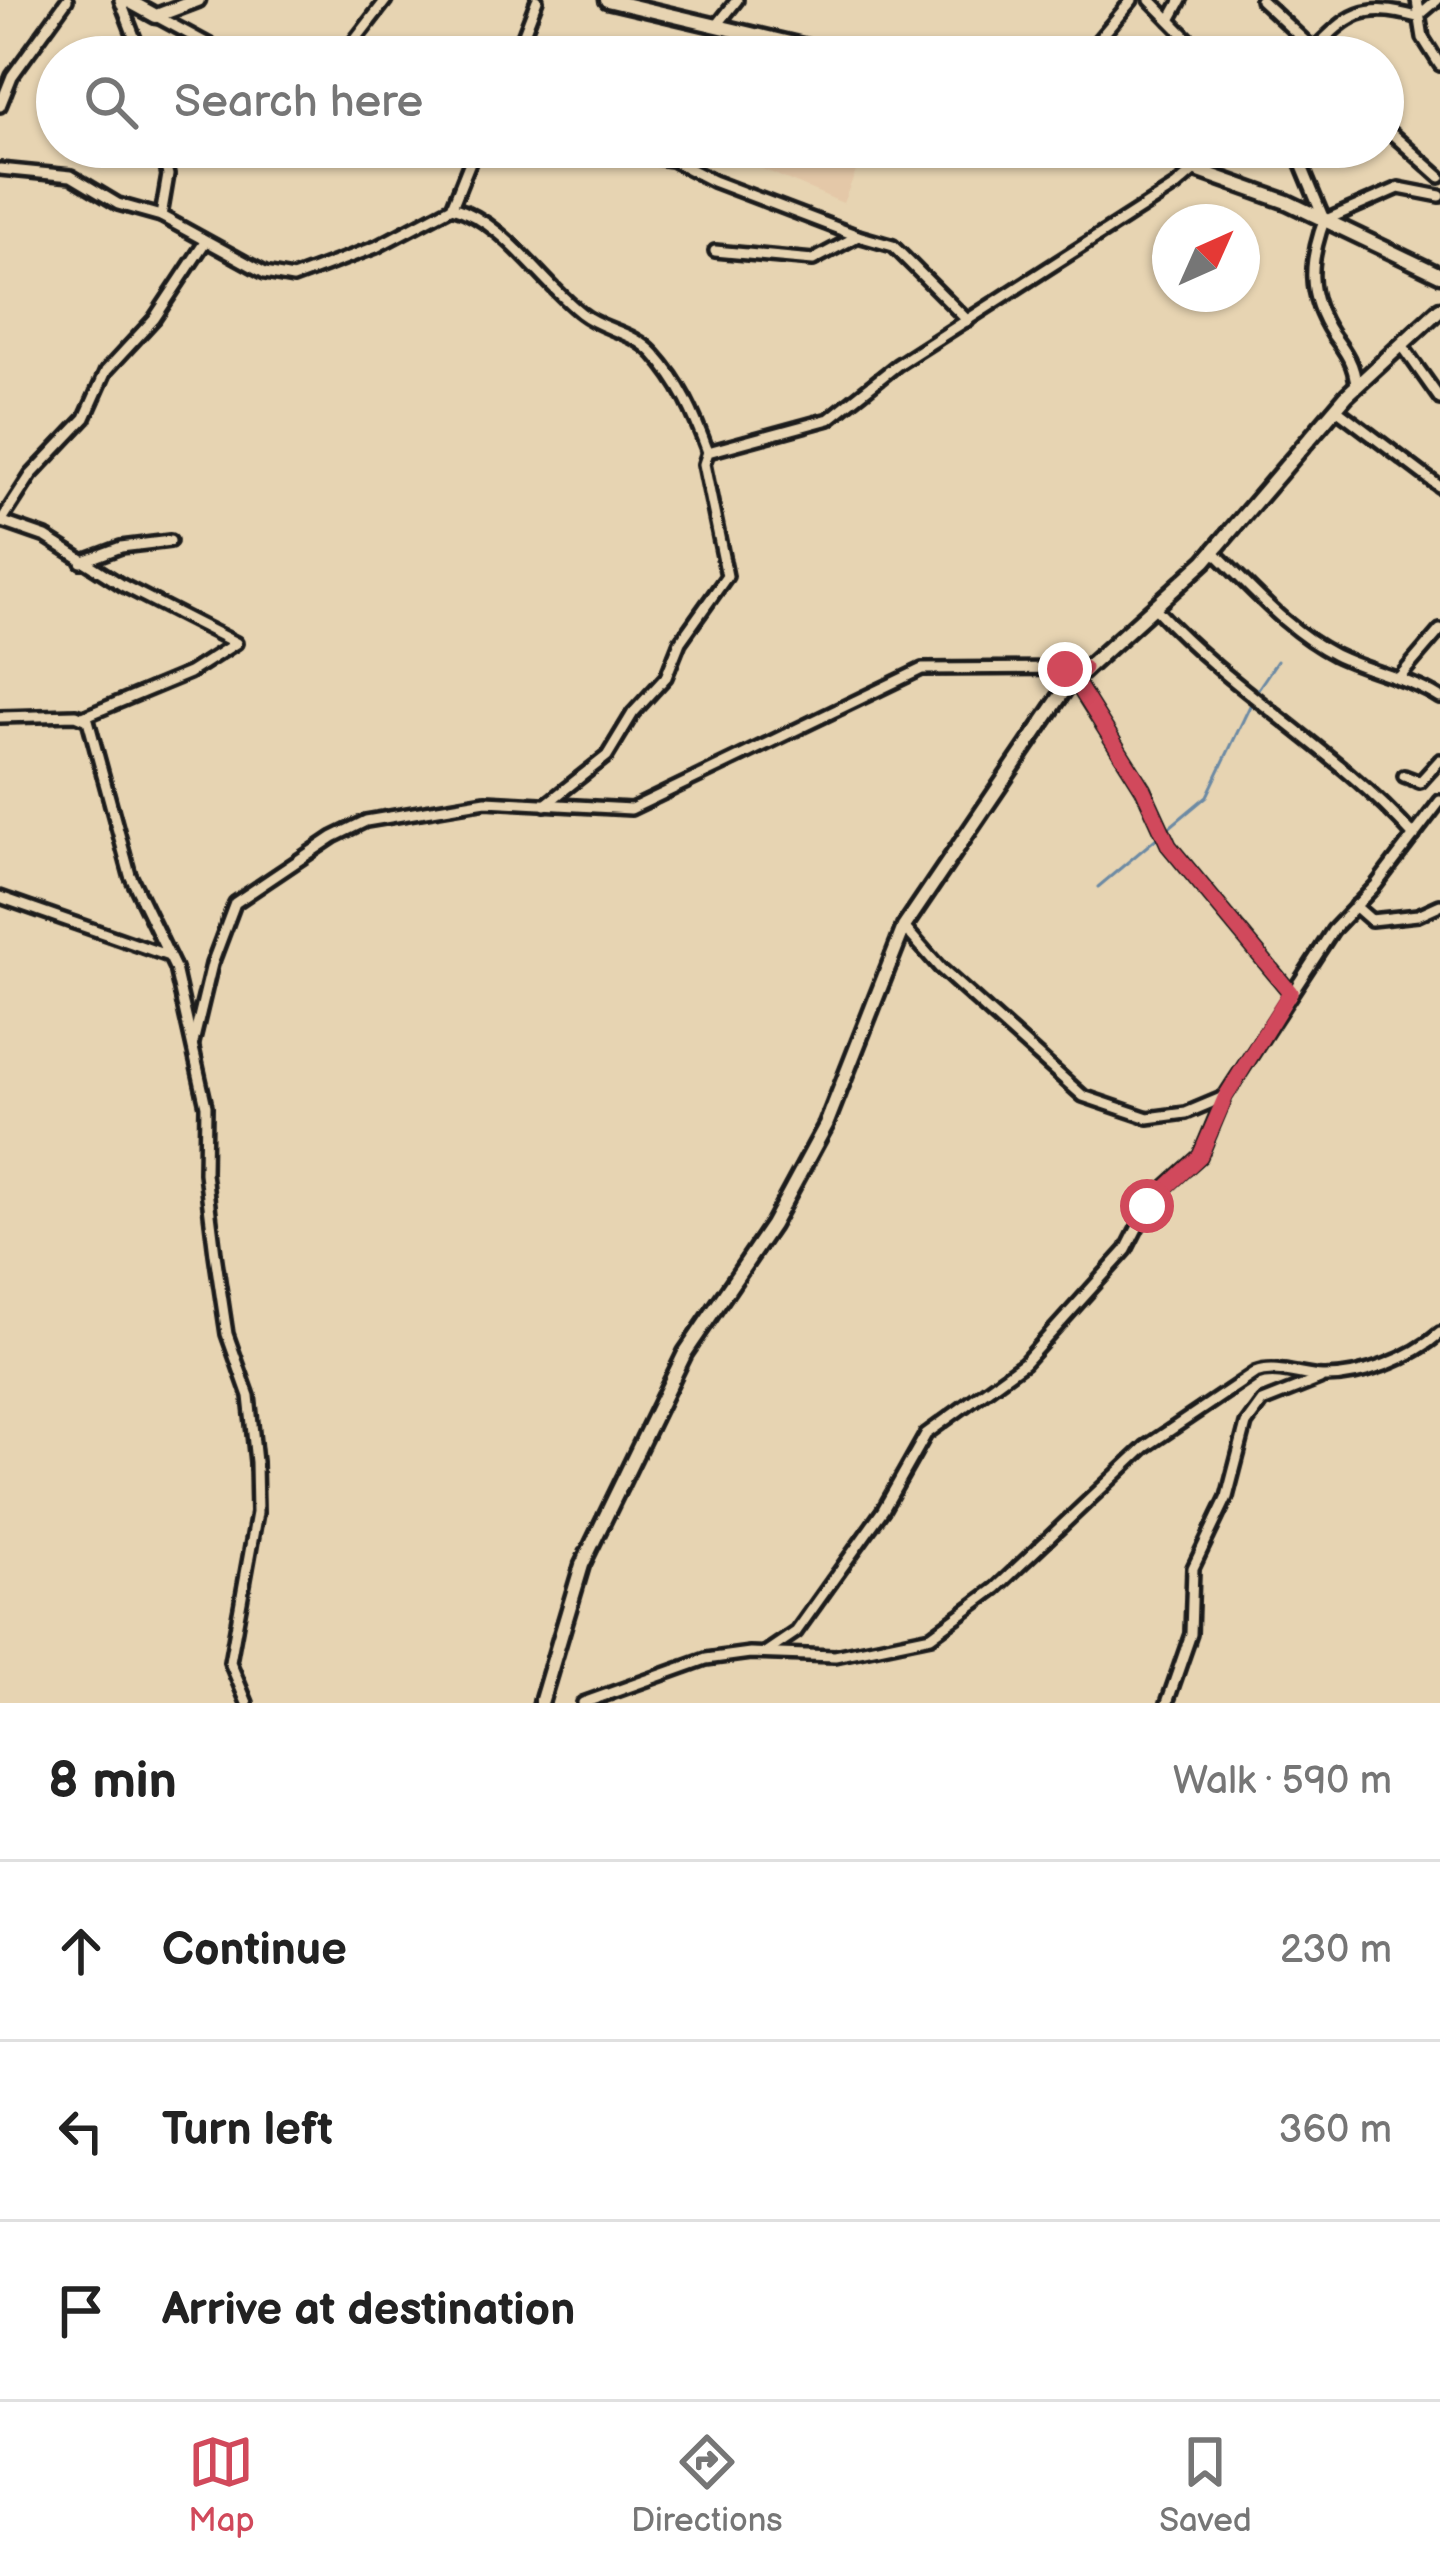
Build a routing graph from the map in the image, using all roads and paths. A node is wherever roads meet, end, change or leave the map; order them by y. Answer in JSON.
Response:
{"nodes":[{"id":1,"x":67,"y":0,"type":"edge"},
{"id":2,"x":123,"y":0,"type":"edge"},
{"id":3,"x":198,"y":0,"type":"edge"},
{"id":4,"x":386,"y":0,"type":"edge"},
{"id":5,"x":537,"y":0,"type":"edge"},
{"id":6,"x":607,"y":0,"type":"edge"},
{"id":7,"x":737,"y":0,"type":"edge"},
{"id":8,"x":1132,"y":0,"type":"edge"},
{"id":9,"x":1150,"y":0,"type":"edge"},
{"id":10,"x":1181,"y":0,"type":"edge"},
{"id":11,"x":1261,"y":0,"type":"edge"},
{"id":12,"x":1417,"y":0,"type":"edge"},
{"id":13,"x":1437,"y":0,"type":"edge"},
{"id":14,"x":1376,"y":3,"type":"edge"},
{"id":15,"x":156,"y":16,"type":"junction"},
{"id":16,"x":1417,"y":17,"type":"junction"},
{"id":17,"x":1170,"y":20,"type":"junction"},
{"id":18,"x":718,"y":24,"type":"junction"},
{"id":19,"x":41,"y":36,"type":"edge"},
{"id":20,"x":135,"y":36,"type":"edge"},
{"id":21,"x":193,"y":36,"type":"edge"},
{"id":22,"x":358,"y":36,"type":"edge"},
{"id":23,"x":523,"y":36,"type":"edge"},
{"id":24,"x":766,"y":36,"type":"edge"},
{"id":25,"x":1102,"y":36,"type":"edge"},
{"id":26,"x":1185,"y":36,"type":"edge"},
{"id":27,"x":1296,"y":36,"type":"edge"},
{"id":28,"x":1332,"y":36,"type":"edge"},
{"id":29,"x":36,"y":43,"type":"edge"},
{"id":30,"x":1440,"y":64,"type":"edge"},
{"id":31,"x":0,"y":106,"type":"edge"},
{"id":32,"x":1404,"y":145,"type":"edge"},
{"id":33,"x":166,"y":168,"type":"edge"},
{"id":34,"x":468,"y":168,"type":"edge"},
{"id":35,"x":689,"y":168,"type":"edge"},
{"id":36,"x":1189,"y":168,"type":"edge"},
{"id":37,"x":1196,"y":168,"type":"edge"},
{"id":38,"x":1303,"y":168,"type":"edge"},
{"id":39,"x":0,"y":169,"type":"edge"},
{"id":40,"x":1194,"y":170,"type":"junction"},
{"id":41,"x":1440,"y":177,"type":"edge"},
{"id":42,"x":1440,"y":196,"type":"edge"},
{"id":43,"x":452,"y":207,"type":"junction"},
{"id":44,"x":161,"y":216,"type":"junction"},
{"id":45,"x":1325,"y":218,"type":"junction"},
{"id":46,"x":858,"y":236,"type":"junction"},
{"id":47,"x":205,"y":242,"type":"junction"},
{"id":48,"x":716,"y":251,"type":"dead end"},
{"id":49,"x":1440,"y":275,"type":"edge"},
{"id":50,"x":1440,"y":311,"type":"edge"},
{"id":51,"x":968,"y":321,"type":"junction"},
{"id":52,"x":1401,"y":344,"type":"junction"},
{"id":53,"x":1356,"y":386,"type":"junction"},
{"id":54,"x":1440,"y":399,"type":"edge"},
{"id":55,"x":1335,"y":408,"type":"junction"},
{"id":56,"x":708,"y":452,"type":"junction"},
{"id":57,"x":1440,"y":487,"type":"edge"},
{"id":58,"x":0,"y":522,"type":"edge"},
{"id":59,"x":170,"y":541,"type":"dead end"},
{"id":60,"x":1214,"y":551,"type":"junction"},
{"id":61,"x":82,"y":562,"type":"junction"},
{"id":62,"x":1156,"y":608,"type":"junction"},
{"id":63,"x":1438,"y":632,"type":"edge"},
{"id":64,"x":1079,"y":673,"type":"junction"},
{"id":65,"x":1398,"y":679,"type":"junction"},
{"id":66,"x":1440,"y":698,"type":"edge"},
{"id":67,"x":83,"y":717,"type":"junction"},
{"id":68,"x":0,"y":718,"type":"edge"},
{"id":69,"x":1440,"y":760,"type":"edge"},
{"id":70,"x":1404,"y":776,"type":"dead end"},
{"id":71,"x":1440,"y":800,"type":"edge"},
{"id":72,"x":545,"y":805,"type":"junction"},
{"id":73,"x":1414,"y":836,"type":"junction"},
{"id":74,"x":0,"y":897,"type":"edge"},
{"id":75,"x":1440,"y":905,"type":"edge"},
{"id":76,"x":1355,"y":906,"type":"junction"},
{"id":77,"x":904,"y":927,"type":"junction"},
{"id":78,"x":169,"y":956,"type":"junction"},
{"id":79,"x":1290,"y":992,"type":"junction"},
{"id":80,"x":192,"y":1044,"type":"junction"},
{"id":81,"x":1226,"y":1096,"type":"junction"},
{"id":82,"x":1440,"y":1333,"type":"edge"},
{"id":83,"x":1326,"y":1377,"type":"junction"},
{"id":84,"x":765,"y":1653,"type":"junction"},
{"id":85,"x":248,"y":1703,"type":"edge"},
{"id":86,"x":541,"y":1703,"type":"edge"},
{"id":87,"x":583,"y":1703,"type":"edge"},
{"id":88,"x":1167,"y":1703,"type":"edge"}],
"edges":[{"from":1,"to":19,"type":"street"},
{"from":2,"to":15,"type":"street"},
{"from":2,"to":20,"type":"street"},
{"from":3,"to":15,"type":"street"},
{"from":4,"to":22,"type":"street"},
{"from":5,"to":23,"type":"street"},
{"from":6,"to":18,"type":"street"},
{"from":7,"to":18,"type":"street"},
{"from":8,"to":25,"type":"street"},
{"from":9,"to":17,"type":"street"},
{"from":10,"to":17,"type":"street"},
{"from":11,"to":27,"type":"street"},
{"from":12,"to":16,"type":"street"},
{"from":13,"to":16,"type":"street"},
{"from":14,"to":16,"type":"street"},
{"from":14,"to":28,"type":"street"},
{"from":15,"to":21,"type":"street"},
{"from":16,"to":30,"type":"street"},
{"from":17,"to":26,"type":"street"},
{"from":18,"to":24,"type":"street"},
{"from":29,"to":31,"type":"street"},
{"from":32,"to":41,"type":"street"},
{"from":33,"to":44,"type":"street"},
{"from":34,"to":43,"type":"street"},
{"from":35,"to":46,"type":"street"},
{"from":36,"to":40,"type":"street"},
{"from":37,"to":40,"type":"street"},
{"from":38,"to":45,"type":"street"},
{"from":39,"to":44,"type":"street"},
{"from":40,"to":45,"type":"street"},
{"from":40,"to":51,"type":"street"},
{"from":42,"to":45,"type":"street"},
{"from":43,"to":47,"type":"street"},
{"from":43,"to":56,"type":"street"},
{"from":44,"to":47,"type":"street"},
{"from":45,"to":49,"type":"street"},
{"from":45,"to":53,"type":"street"},
{"from":46,"to":48,"type":"street"},
{"from":46,"to":51,"type":"street"},
{"from":47,"to":58,"type":"street"},
{"from":50,"to":52,"type":"street"},
{"from":51,"to":56,"type":"street"},
{"from":52,"to":53,"type":"street"},
{"from":52,"to":54,"type":"street"},
{"from":53,"to":55,"type":"street"},
{"from":55,"to":57,"type":"street"},
{"from":55,"to":60,"type":"street"},
{"from":56,"to":72,"type":"street"},
{"from":58,"to":61,"type":"street"},
{"from":59,"to":61,"type":"street"},
{"from":60,"to":62,"type":"street"},
{"from":60,"to":65,"type":"street"},
{"from":61,"to":67,"type":"street"},
{"from":62,"to":64,"type":"street"},
{"from":62,"to":73,"type":"street"},
{"from":63,"to":65,"type":"street"},
{"from":64,"to":72,"type":"street"},
{"from":64,"to":77,"type":"street"},
{"from":64,"to":79,"type":"street"},
{"from":65,"to":66,"type":"street"},
{"from":67,"to":68,"type":"street"},
{"from":67,"to":78,"type":"street"},
{"from":69,"to":70,"type":"street"},
{"from":71,"to":73,"type":"street"},
{"from":72,"to":80,"type":"street"},
{"from":73,"to":76,"type":"street"},
{"from":74,"to":78,"type":"street"},
{"from":75,"to":76,"type":"street"},
{"from":76,"to":79,"type":"street"},
{"from":77,"to":81,"type":"street"},
{"from":77,"to":86,"type":"street"},
{"from":78,"to":80,"type":"street"},
{"from":79,"to":81,"type":"street"},
{"from":80,"to":85,"type":"street"},
{"from":81,"to":84,"type":"street"},
{"from":82,"to":83,"type":"street"},
{"from":83,"to":84,"type":"street"},
{"from":83,"to":88,"type":"street"},
{"from":84,"to":87,"type":"street"}]}
